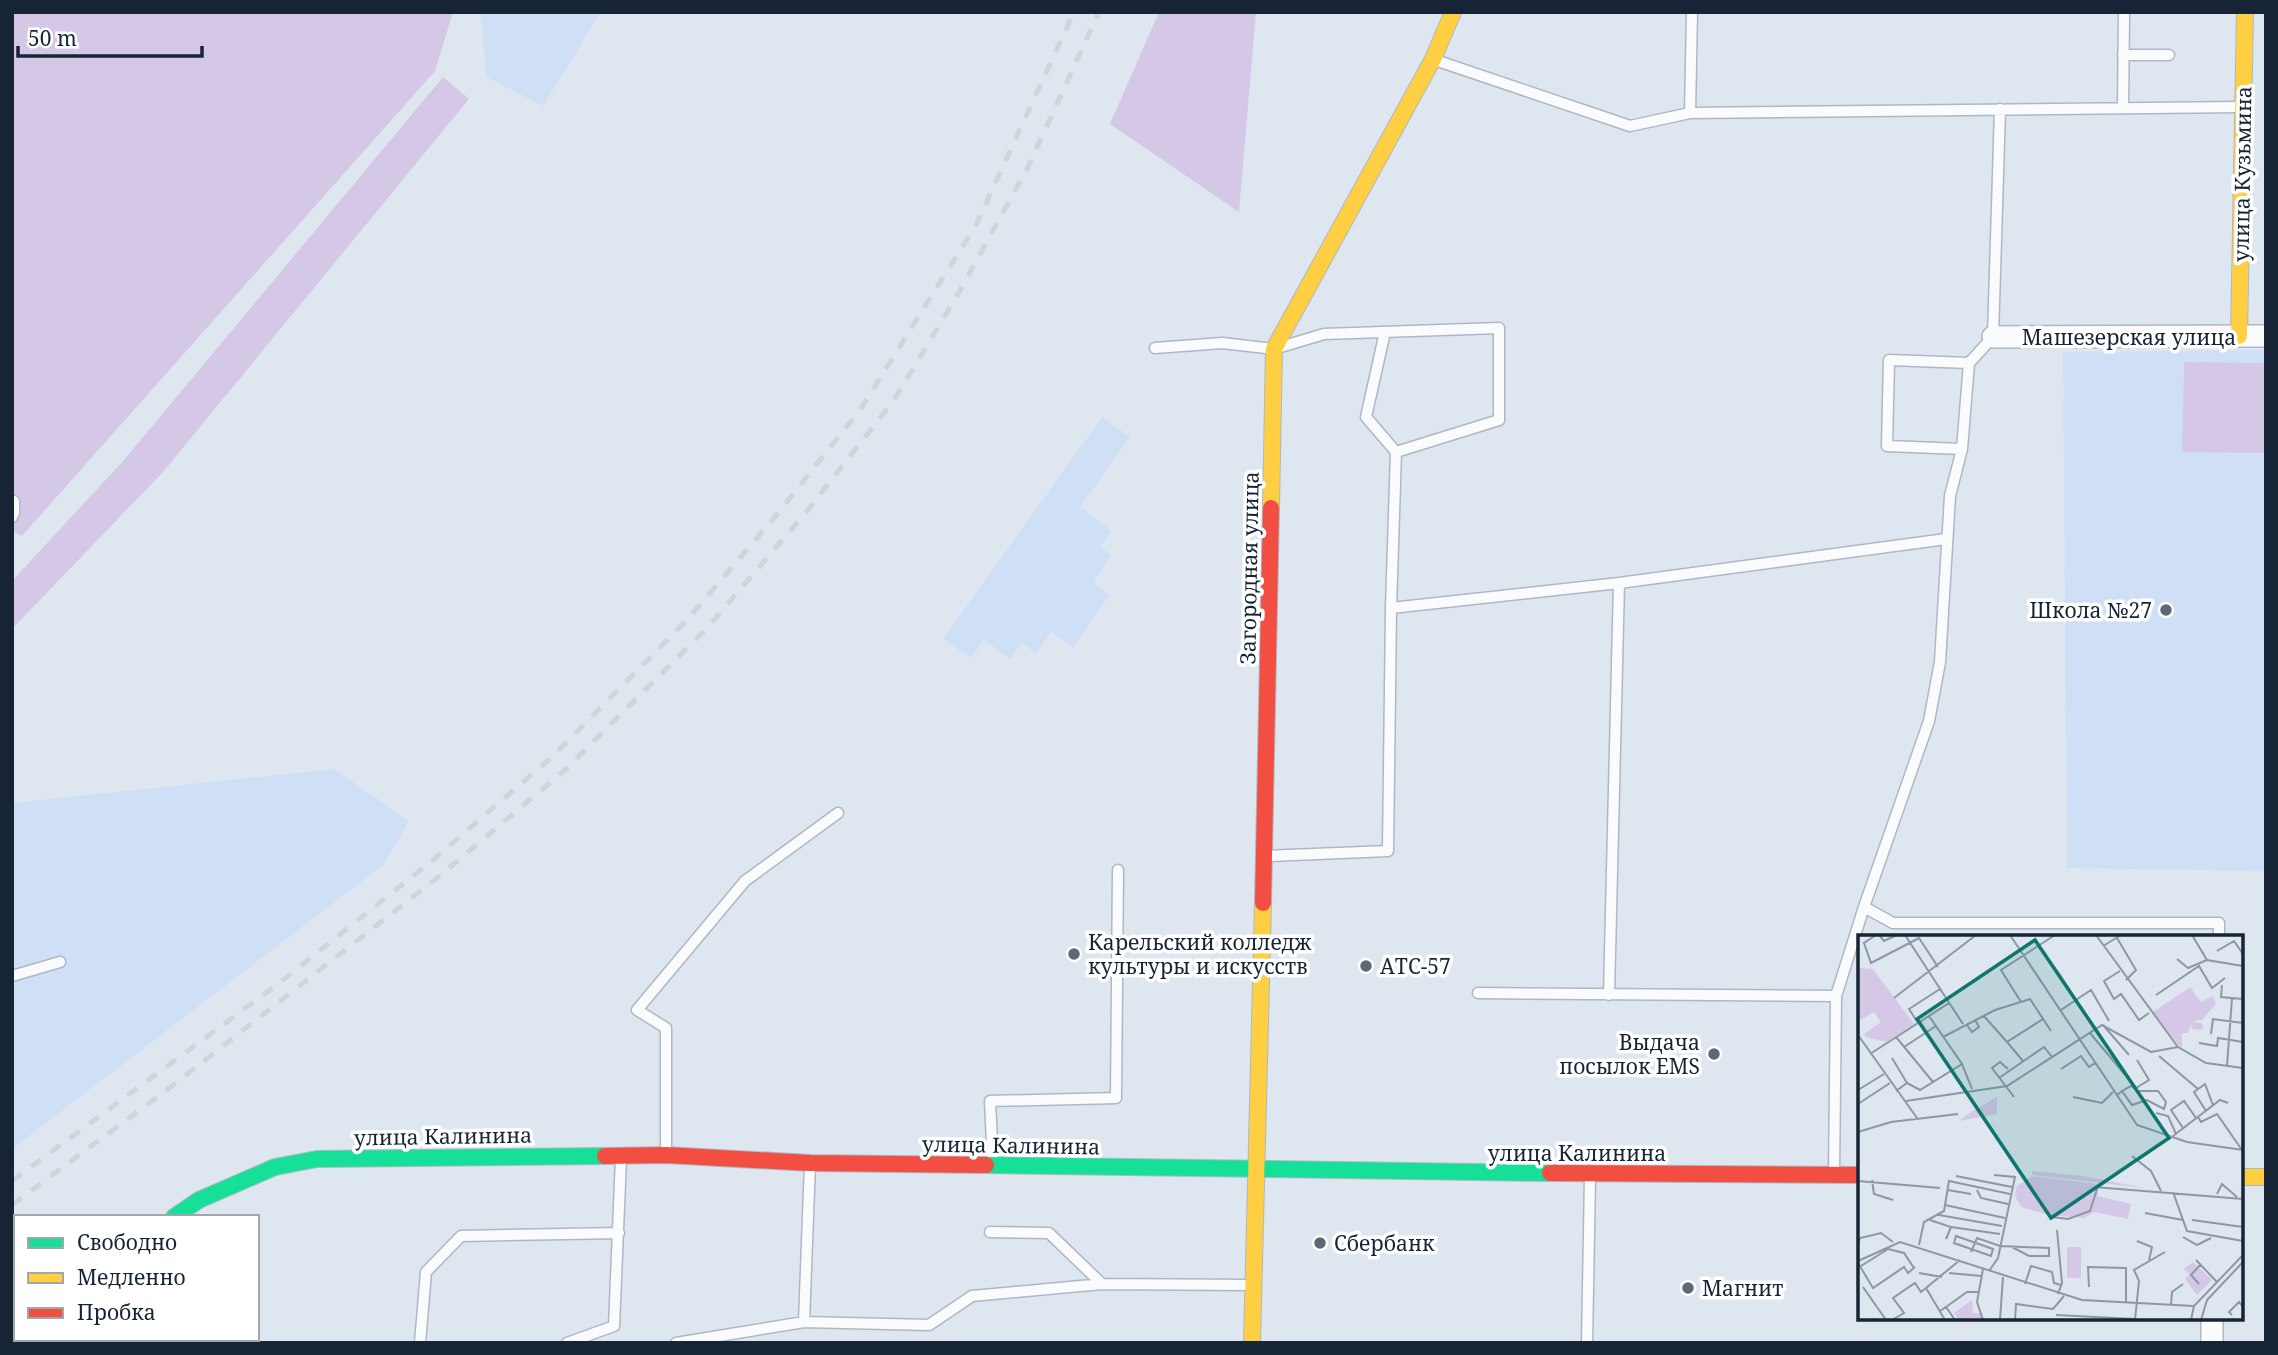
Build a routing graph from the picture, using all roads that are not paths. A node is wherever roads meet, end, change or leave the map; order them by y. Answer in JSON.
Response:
{"nodes":[{"id":1,"x":1452,"y":12,"type":"edge"},
{"id":2,"x":1692,"y":12,"type":"edge"},
{"id":3,"x":2124,"y":12,"type":"edge"},
{"id":4,"x":2245,"y":12,"type":"edge"},
{"id":5,"x":2123,"y":55,"type":"junction"},
{"id":6,"x":2169,"y":55,"type":"dead end"},
{"id":7,"x":1433,"y":59,"type":"junction"},
{"id":8,"x":2243,"y":107,"type":"junction"},
{"id":9,"x":2123,"y":108,"type":"junction"},
{"id":10,"x":2000,"y":109,"type":"junction"},
{"id":11,"x":1690,"y":113,"type":"junction"},
{"id":12,"x":1385,"y":332,"type":"junction"},
{"id":13,"x":2239,"y":336,"type":"junction"},
{"id":14,"x":2266,"y":336,"type":"edge"},
{"id":15,"x":1993,"y":337,"type":"junction"},
{"id":16,"x":1155,"y":348,"type":"dead end"},
{"id":17,"x":1274,"y":349,"type":"junction"},
{"id":18,"x":1969,"y":363,"type":"junction"},
{"id":19,"x":1962,"y":449,"type":"junction"},
{"id":20,"x":1396,"y":452,"type":"junction"},
{"id":21,"x":13,"y":501,"type":"edge"},
{"id":22,"x":12,"y":517,"type":"edge"},
{"id":23,"x":1947,"y":539,"type":"junction"},
{"id":24,"x":1619,"y":583,"type":"junction"},
{"id":25,"x":1391,"y":608,"type":"junction"},
{"id":26,"x":838,"y":813,"type":"dead end"},
{"id":27,"x":1264,"y":856,"type":"junction"},
{"id":28,"x":1118,"y":870,"type":"dead end"},
{"id":29,"x":1864,"y":907,"type":"junction"},
{"id":30,"x":2219,"y":935,"type":"edge"},
{"id":31,"x":60,"y":962,"type":"dead end"},
{"id":32,"x":12,"y":976,"type":"edge"},
{"id":33,"x":1478,"y":993,"type":"dead end"},
{"id":34,"x":1609,"y":995,"type":"junction"},
{"id":35,"x":1836,"y":996,"type":"junction"},
{"id":36,"x":666,"y":1155,"type":"junction"},
{"id":37,"x":621,"y":1156,"type":"junction"},
{"id":38,"x":810,"y":1163,"type":"junction"},
{"id":39,"x":993,"y":1165,"type":"junction"},
{"id":40,"x":1258,"y":1169,"type":"junction"},
{"id":41,"x":1590,"y":1174,"type":"junction"},
{"id":42,"x":1834,"y":1174,"type":"junction"},
{"id":43,"x":1858,"y":1175,"type":"edge"},
{"id":44,"x":2243,"y":1177,"type":"edge"},
{"id":45,"x":2266,"y":1177,"type":"edge"},
{"id":46,"x":177,"y":1215,"type":"edge"},
{"id":47,"x":990,"y":1232,"type":"dead end"},
{"id":48,"x":619,"y":1233,"type":"junction"},
{"id":49,"x":1102,"y":1284,"type":"junction"},
{"id":50,"x":1254,"y":1285,"type":"junction"},
{"id":51,"x":2212,"y":1320,"type":"edge"},
{"id":52,"x":804,"y":1322,"type":"junction"},
{"id":53,"x":420,"y":1343,"type":"edge"},
{"id":54,"x":567,"y":1343,"type":"edge"},
{"id":55,"x":676,"y":1343,"type":"edge"},
{"id":56,"x":1252,"y":1343,"type":"edge"},
{"id":57,"x":1587,"y":1343,"type":"edge"},
{"id":58,"x":2212,"y":1343,"type":"edge"}],
"edges":[{"from":1,"to":7,"type":"main road","name":"Загородная улица"},
{"from":2,"to":11,"type":"lane"},
{"from":3,"to":5,"type":"lane"},
{"from":4,"to":8,"type":"main road","name":"улица Кузьмина"},
{"from":5,"to":6,"type":"lane"},
{"from":5,"to":9,"type":"lane"},
{"from":7,"to":11,"type":"lane"},
{"from":7,"to":17,"type":"main road","name":"Загородная улица"},
{"from":8,"to":9,"type":"lane"},
{"from":8,"to":13,"type":"main road","name":"улица Кузьмина"},
{"from":9,"to":10,"type":"lane"},
{"from":10,"to":11,"type":"lane"},
{"from":10,"to":15,"type":"lane"},
{"from":12,"to":17,"type":"lane"},
{"from":12,"to":20,"type":"lane"},
{"from":12,"to":20,"type":"lane"},
{"from":13,"to":14,"type":"street","name":"Машезерская улица"},
{"from":13,"to":15,"type":"street","name":"Машезерская улица"},
{"from":15,"to":18,"type":"lane"},
{"from":16,"to":17,"type":"lane"},
{"from":17,"to":27,"type":"main road","name":"Загородная улица"},
{"from":18,"to":19,"type":"lane"},
{"from":18,"to":19,"type":"lane"},
{"from":19,"to":23,"type":"lane"},
{"from":20,"to":25,"type":"lane"},
{"from":21,"to":22,"type":"lane"},
{"from":23,"to":24,"type":"lane"},
{"from":23,"to":29,"type":"lane"},
{"from":24,"to":25,"type":"lane"},
{"from":24,"to":34,"type":"lane"},
{"from":25,"to":27,"type":"lane"},
{"from":26,"to":36,"type":"lane"},
{"from":27,"to":40,"type":"main road","name":"Загородная улица"},
{"from":28,"to":39,"type":"lane"},
{"from":29,"to":30,"type":"lane"},
{"from":29,"to":35,"type":"lane"},
{"from":31,"to":32,"type":"lane"},
{"from":33,"to":34,"type":"lane"},
{"from":34,"to":35,"type":"lane"},
{"from":35,"to":42,"type":"lane"},
{"from":36,"to":37,"type":"main road","name":"улица Калинина"},
{"from":36,"to":38,"type":"main road","name":"улица Калинина"},
{"from":37,"to":46,"type":"main road","name":"улица Калинина"},
{"from":37,"to":48,"type":"lane"},
{"from":38,"to":39,"type":"main road","name":"улица Калинина"},
{"from":38,"to":52,"type":"lane"},
{"from":39,"to":40,"type":"main road","name":"улица Калинина"},
{"from":40,"to":41,"type":"main road","name":"улица Калинина"},
{"from":40,"to":50,"type":"main road","name":"Загородная улица"},
{"from":41,"to":42,"type":"main road","name":"улица Калинина"},
{"from":41,"to":57,"type":"lane"},
{"from":42,"to":43,"type":"main road","name":"улица Калинина"},
{"from":44,"to":45,"type":"main road"},
{"from":47,"to":49,"type":"lane"},
{"from":48,"to":53,"type":"lane"},
{"from":48,"to":54,"type":"lane"},
{"from":49,"to":50,"type":"lane"},
{"from":49,"to":52,"type":"lane"},
{"from":50,"to":56,"type":"main road","name":"Загородная улица"},
{"from":51,"to":58,"type":"street"},
{"from":52,"to":55,"type":"lane"}]}
